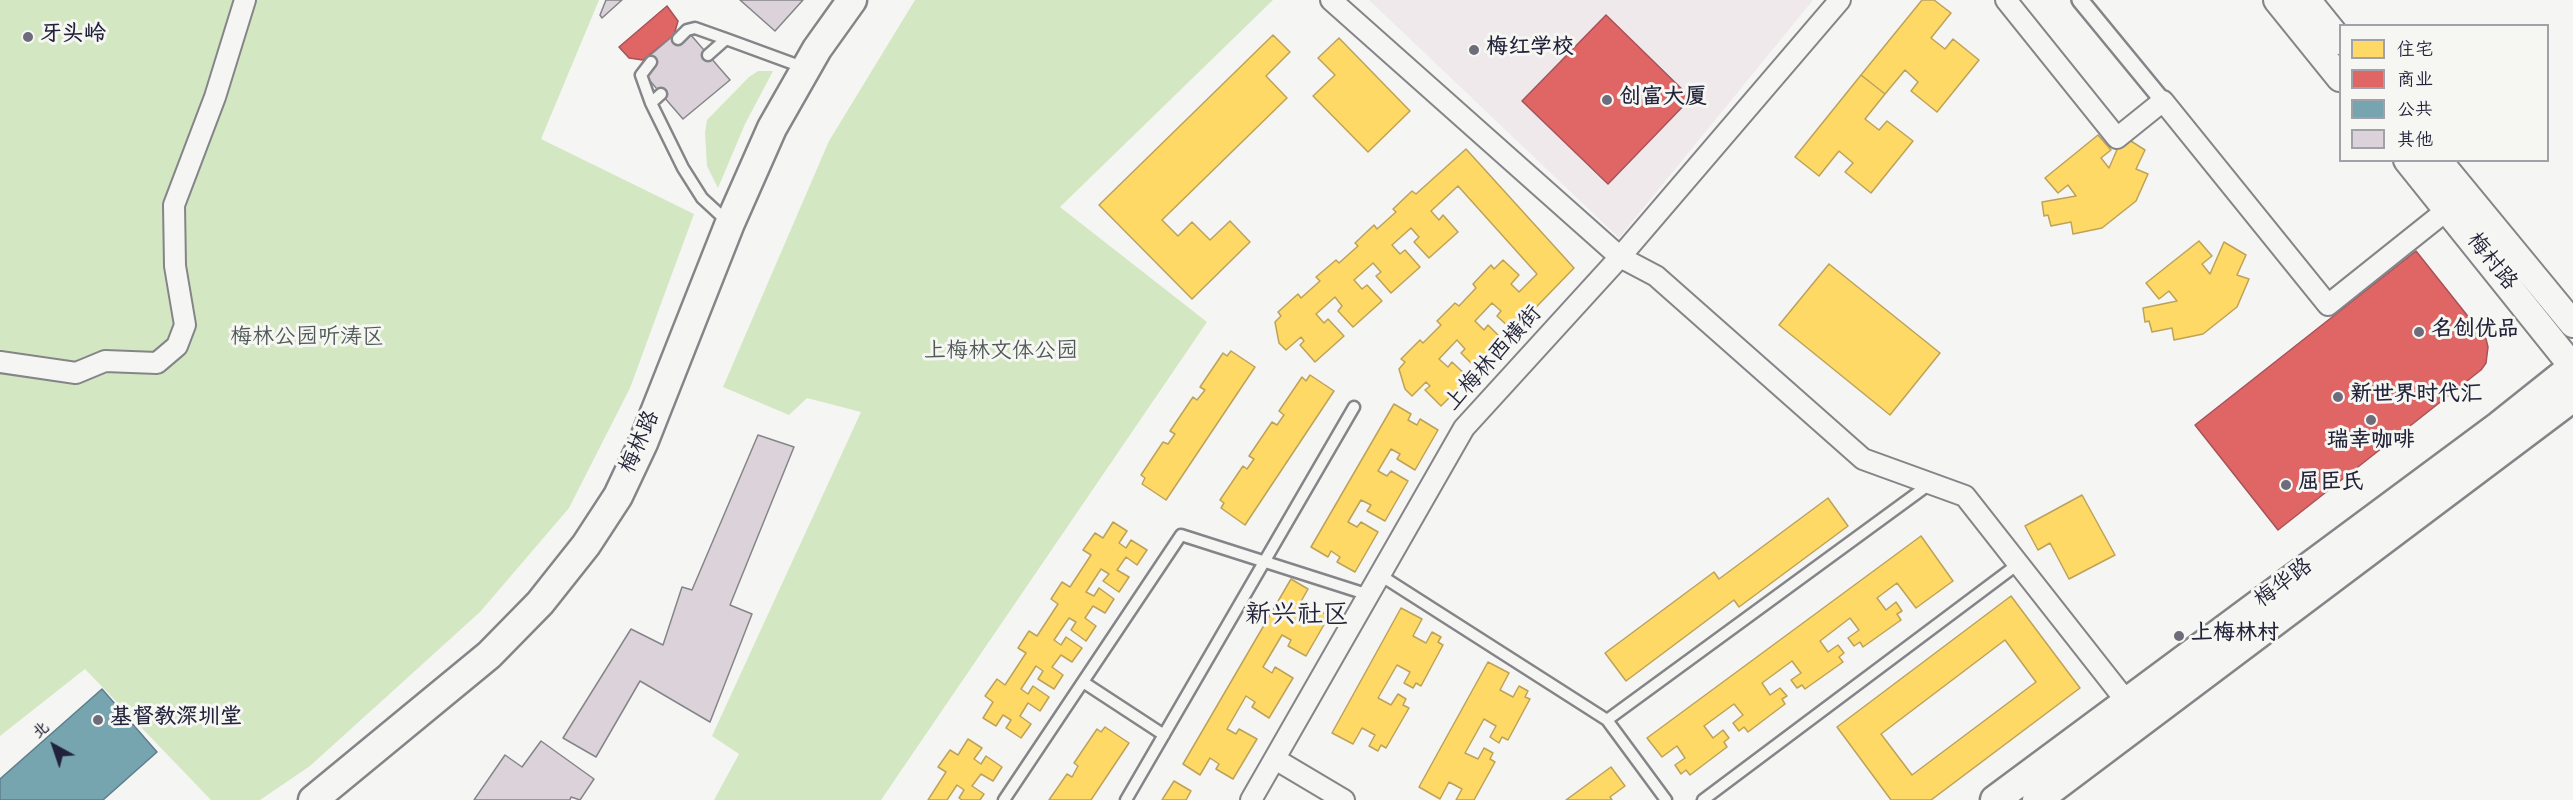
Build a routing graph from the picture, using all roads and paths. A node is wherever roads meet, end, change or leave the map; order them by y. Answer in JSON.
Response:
{"nodes":[{"id":1,"x":245,"y":0,"type":"edge"},
{"id":2,"x":852,"y":0,"type":"edge"},
{"id":3,"x":872,"y":0,"type":"edge"},
{"id":4,"x":1331,"y":0,"type":"edge"},
{"id":5,"x":1840,"y":0,"type":"edge"},
{"id":6,"x":2006,"y":0,"type":"edge"},
{"id":7,"x":2080,"y":0,"type":"edge"},
{"id":8,"x":2277,"y":0,"type":"edge"},
{"id":9,"x":2307,"y":0,"type":"edge"},
{"id":10,"x":678,"y":39,"type":"dead end"},
{"id":11,"x":726,"y":39,"type":"junction"},
{"id":12,"x":2339,"y":40,"type":"edge"},
{"id":13,"x":708,"y":54,"type":"dead end"},
{"id":14,"x":651,"y":62,"type":"dead end"},
{"id":15,"x":805,"y":68,"type":"junction"},
{"id":16,"x":2339,"y":77,"type":"edge"},
{"id":17,"x":661,"y":94,"type":"dead end"},
{"id":18,"x":2163,"y":101,"type":"junction"},
{"id":19,"x":651,"y":103,"type":"junction"},
{"id":20,"x":2409,"y":162,"type":"edge"},
{"id":21,"x":2440,"y":162,"type":"edge"},
{"id":22,"x":2447,"y":210,"type":"junction"},
{"id":23,"x":730,"y":223,"type":"junction"},
{"id":24,"x":1620,"y":258,"type":"junction"},
{"id":25,"x":2573,"y":324,"type":"edge"},
{"id":26,"x":0,"y":362,"type":"edge"},
{"id":27,"x":2573,"y":367,"type":"edge"},
{"id":28,"x":2573,"y":397,"type":"edge"},
{"id":29,"x":1354,"y":407,"type":"dead end"},
{"id":30,"x":1931,"y":483,"type":"junction"},
{"id":31,"x":1265,"y":562,"type":"junction"},
{"id":32,"x":2018,"y":564,"type":"junction"},
{"id":33,"x":1380,"y":575,"type":"junction"},
{"id":34,"x":1369,"y":595,"type":"junction"},
{"id":35,"x":1083,"y":682,"type":"junction"},
{"id":36,"x":2127,"y":702,"type":"junction"},
{"id":37,"x":1607,"y":720,"type":"junction"},
{"id":38,"x":1164,"y":735,"type":"junction"},
{"id":39,"x":1275,"y":759,"type":"junction"},
{"id":40,"x":313,"y":800,"type":"edge"},
{"id":41,"x":340,"y":800,"type":"edge"},
{"id":42,"x":1004,"y":800,"type":"edge"},
{"id":43,"x":1126,"y":800,"type":"edge"},
{"id":44,"x":1251,"y":800,"type":"edge"},
{"id":45,"x":1344,"y":800,"type":"edge"},
{"id":46,"x":1666,"y":800,"type":"edge"},
{"id":47,"x":1703,"y":800,"type":"edge"},
{"id":48,"x":1995,"y":800,"type":"edge"},
{"id":49,"x":2037,"y":800,"type":"edge"}],
"edges":[{"from":1,"to":26,"type":"street"},
{"from":2,"to":15,"type":"main road","name":"梅林路"},
{"from":3,"to":41,"type":"main road","name":"梅林路"},
{"from":4,"to":24,"type":"street"},
{"from":5,"to":24,"type":"street","name":"上梅林西横街"},
{"from":6,"to":18,"type":"street"},
{"from":7,"to":18,"type":"street"},
{"from":8,"to":16,"type":"street"},
{"from":9,"to":12,"type":"street"},
{"from":10,"to":11,"type":"lane"},
{"from":11,"to":13,"type":"lane"},
{"from":11,"to":15,"type":"lane"},
{"from":14,"to":19,"type":"lane"},
{"from":15,"to":23,"type":"main road","name":"梅林路"},
{"from":17,"to":19,"type":"lane"},
{"from":18,"to":22,"type":"street"},
{"from":19,"to":23,"type":"lane"},
{"from":20,"to":22,"type":"street","name":"梅村路"},
{"from":21,"to":25,"type":"street","name":"梅村路"},
{"from":22,"to":27,"type":"street","name":"梅村路"},
{"from":23,"to":40,"type":"main road","name":"梅林路"},
{"from":24,"to":30,"type":"street"},
{"from":24,"to":33,"type":"street","name":"上梅林西横街"},
{"from":27,"to":36,"type":"main road","name":"梅华路"},
{"from":28,"to":49,"type":"main road","name":"梅华路"},
{"from":29,"to":31,"type":"lane"},
{"from":30,"to":32,"type":"street"},
{"from":30,"to":37,"type":"lane"},
{"from":31,"to":34,"type":"lane"},
{"from":31,"to":35,"type":"lane"},
{"from":31,"to":38,"type":"lane"},
{"from":32,"to":36,"type":"street"},
{"from":32,"to":47,"type":"lane"},
{"from":33,"to":34,"type":"street","name":"上梅林西横街"},
{"from":33,"to":37,"type":"lane"},
{"from":34,"to":39,"type":"street","name":"上梅林西横街"},
{"from":35,"to":38,"type":"lane"},
{"from":35,"to":42,"type":"lane"},
{"from":36,"to":48,"type":"main road","name":"梅华路"},
{"from":37,"to":46,"type":"lane"},
{"from":38,"to":43,"type":"lane"},
{"from":39,"to":44,"type":"street","name":"上梅林西横街"},
{"from":39,"to":45,"type":"street"}]}
